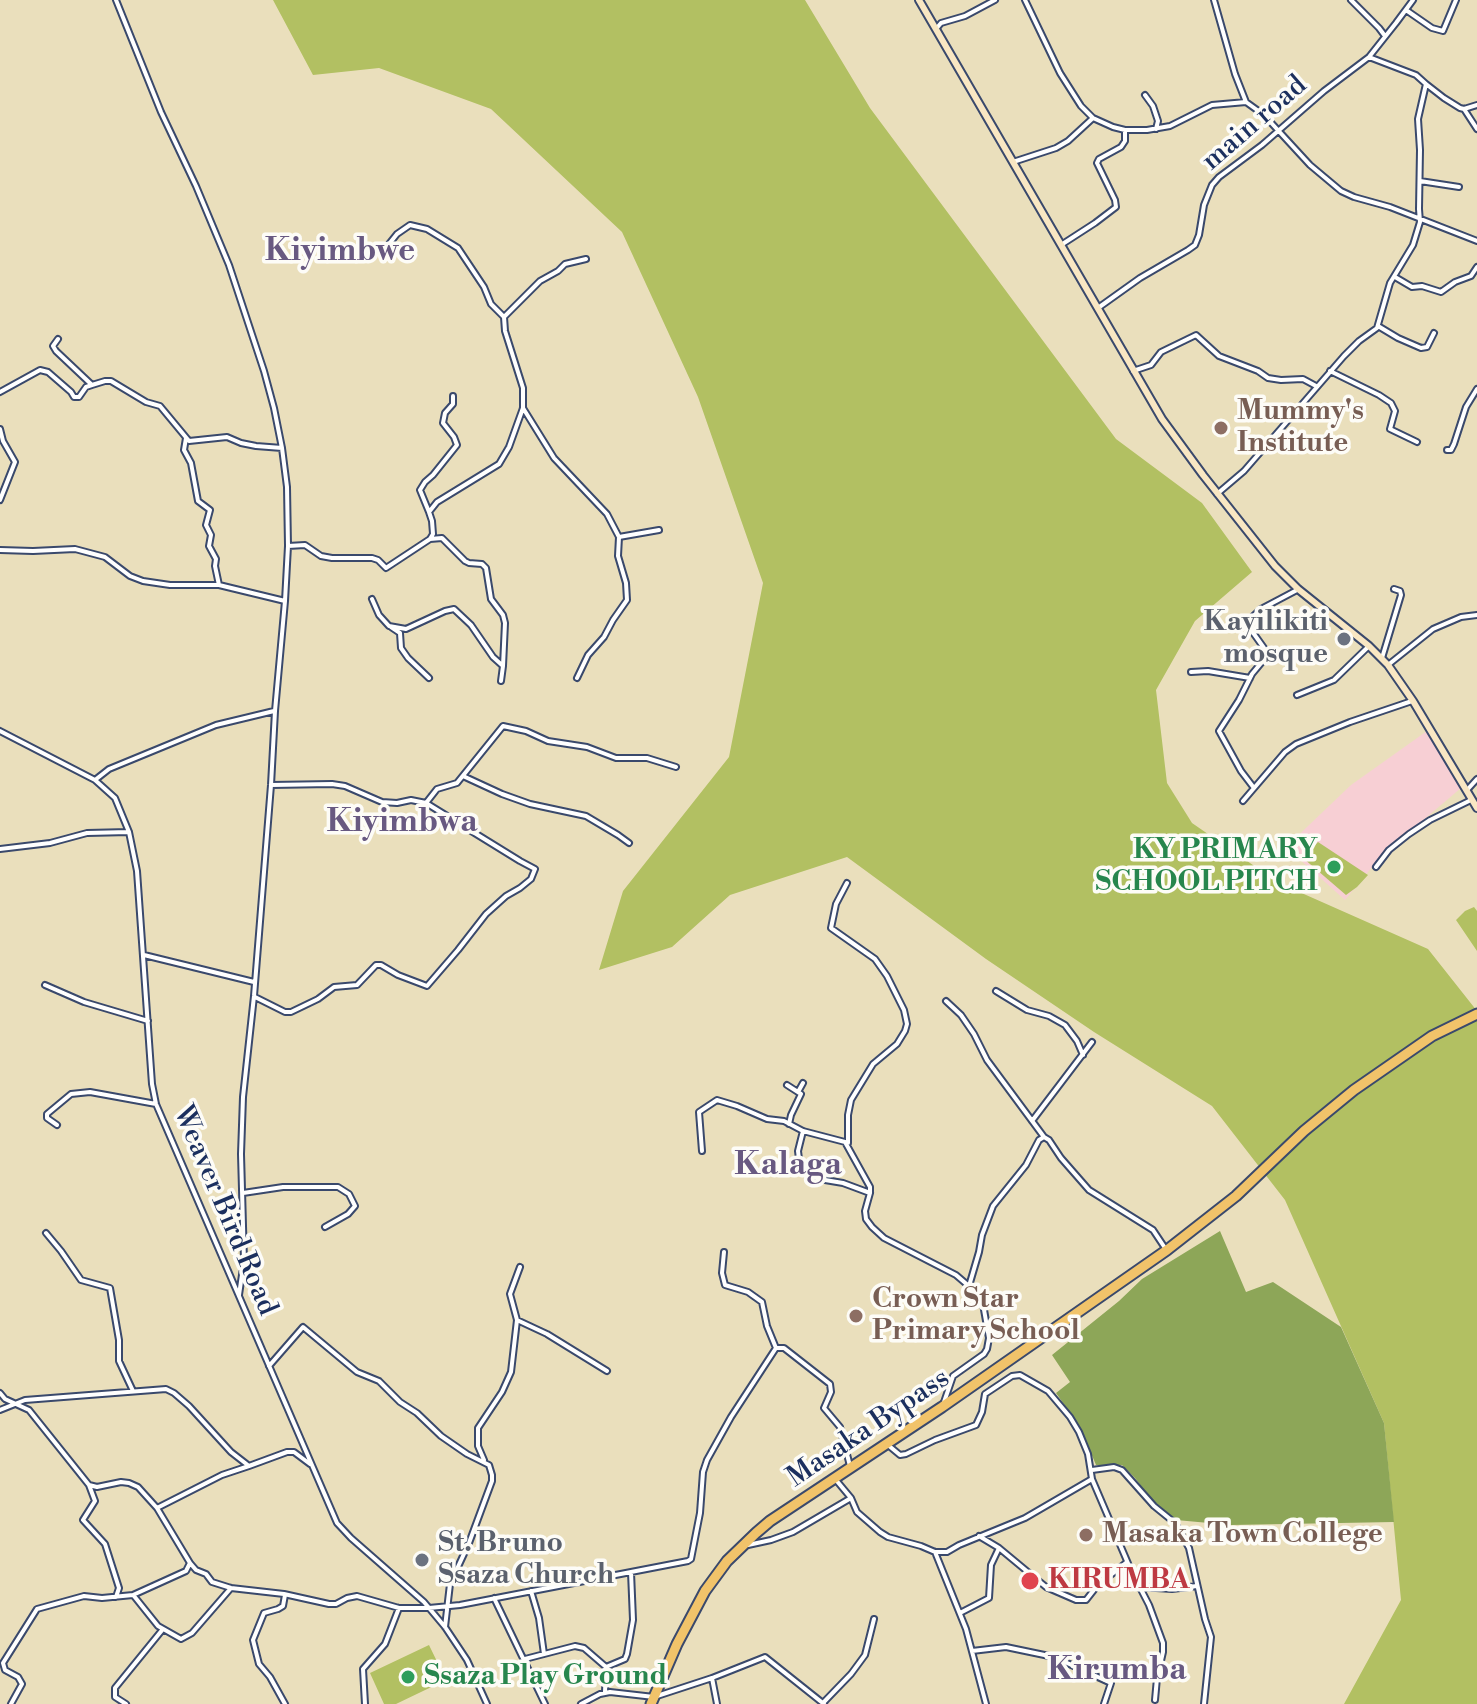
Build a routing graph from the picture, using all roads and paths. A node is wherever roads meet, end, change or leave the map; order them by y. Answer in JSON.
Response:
{"nodes":[{"id":1,"x":116,"y":0,"type":"edge"},
{"id":2,"x":919,"y":0,"type":"edge"},
{"id":3,"x":995,"y":0,"type":"edge"},
{"id":4,"x":1025,"y":0,"type":"edge"},
{"id":5,"x":1214,"y":0,"type":"edge"},
{"id":6,"x":1224,"y":0,"type":"edge"},
{"id":7,"x":1351,"y":0,"type":"edge"},
{"id":8,"x":1413,"y":0,"type":"edge"},
{"id":9,"x":1456,"y":0,"type":"edge"},
{"id":10,"x":1217,"y":7,"type":"junction"},
{"id":11,"x":1406,"y":10,"type":"junction"},
{"id":12,"x":936,"y":29,"type":"junction"},
{"id":13,"x":1385,"y":36,"type":"junction"},
{"id":14,"x":1369,"y":57,"type":"junction"},
{"id":15,"x":1426,"y":84,"type":"junction"},
{"id":16,"x":1145,"y":95,"type":"dead end"},
{"id":17,"x":1246,"y":102,"type":"junction"},
{"id":18,"x":1477,"y":105,"type":"edge"},
{"id":19,"x":1464,"y":109,"type":"junction"},
{"id":20,"x":1093,"y":118,"type":"junction"},
{"id":21,"x":1156,"y":129,"type":"junction"},
{"id":22,"x":1477,"y":129,"type":"edge"},
{"id":23,"x":1125,"y":130,"type":"junction"},
{"id":24,"x":1279,"y":132,"type":"junction"},
{"id":25,"x":1013,"y":162,"type":"junction"},
{"id":26,"x":1420,"y":181,"type":"junction"},
{"id":27,"x":1459,"y":187,"type":"dead end"},
{"id":28,"x":1420,"y":218,"type":"junction"},
{"id":29,"x":1477,"y":241,"type":"edge"},
{"id":30,"x":389,"y":244,"type":"dead end"},
{"id":31,"x":1061,"y":245,"type":"junction"},
{"id":32,"x":586,"y":259,"type":"dead end"},
{"id":33,"x":1477,"y":267,"type":"edge"},
{"id":34,"x":1395,"y":277,"type":"junction"},
{"id":35,"x":1098,"y":308,"type":"junction"},
{"id":36,"x":504,"y":317,"type":"junction"},
{"id":37,"x":1378,"y":326,"type":"junction"},
{"id":38,"x":1434,"y":333,"type":"dead end"},
{"id":39,"x":58,"y":339,"type":"dead end"},
{"id":40,"x":1133,"y":371,"type":"junction"},
{"id":41,"x":1330,"y":371,"type":"junction"},
{"id":42,"x":92,"y":385,"type":"junction"},
{"id":43,"x":1316,"y":387,"type":"junction"},
{"id":44,"x":1477,"y":389,"type":"edge"},
{"id":45,"x":0,"y":392,"type":"edge"},
{"id":46,"x":453,"y":396,"type":"dead end"},
{"id":47,"x":523,"y":408,"type":"junction"},
{"id":48,"x":0,"y":422,"type":"edge"},
{"id":49,"x":0,"y":429,"type":"edge"},
{"id":50,"x":186,"y":438,"type":"junction"},
{"id":51,"x":1417,"y":442,"type":"dead end"},
{"id":52,"x":282,"y":448,"type":"junction"},
{"id":53,"x":1447,"y":450,"type":"dead end"},
{"id":54,"x":1217,"y":494,"type":"junction"},
{"id":55,"x":0,"y":500,"type":"edge"},
{"id":56,"x":429,"y":512,"type":"junction"},
{"id":57,"x":659,"y":530,"type":"dead end"},
{"id":58,"x":619,"y":537,"type":"junction"},
{"id":59,"x":430,"y":539,"type":"junction"},
{"id":60,"x":288,"y":546,"type":"junction"},
{"id":61,"x":0,"y":550,"type":"edge"},
{"id":62,"x":219,"y":585,"type":"junction"},
{"id":63,"x":1298,"y":589,"type":"junction"},
{"id":64,"x":1394,"y":589,"type":"dead end"},
{"id":65,"x":372,"y":599,"type":"dead end"},
{"id":66,"x":285,"y":601,"type":"junction"},
{"id":67,"x":1477,"y":615,"type":"edge"},
{"id":68,"x":389,"y":626,"type":"junction"},
{"id":69,"x":1369,"y":646,"type":"junction"},
{"id":70,"x":1382,"y":658,"type":"junction"},
{"id":71,"x":1388,"y":665,"type":"junction"},
{"id":72,"x":503,"y":666,"type":"junction"},
{"id":73,"x":1191,"y":672,"type":"dead end"},
{"id":74,"x":429,"y":678,"type":"dead end"},
{"id":75,"x":577,"y":678,"type":"dead end"},
{"id":76,"x":1250,"y":678,"type":"junction"},
{"id":77,"x":501,"y":681,"type":"dead end"},
{"id":78,"x":1297,"y":695,"type":"dead end"},
{"id":79,"x":1413,"y":701,"type":"junction"},
{"id":80,"x":275,"y":711,"type":"junction"},
{"id":81,"x":0,"y":731,"type":"edge"},
{"id":82,"x":676,"y":767,"type":"dead end"},
{"id":83,"x":463,"y":776,"type":"junction"},
{"id":84,"x":1477,"y":779,"type":"edge"},
{"id":85,"x":95,"y":780,"type":"junction"},
{"id":86,"x":271,"y":785,"type":"junction"},
{"id":87,"x":1254,"y":788,"type":"junction"},
{"id":88,"x":1467,"y":790,"type":"junction"},
{"id":89,"x":1473,"y":800,"type":"junction"},
{"id":90,"x":1243,"y":801,"type":"dead end"},
{"id":91,"x":426,"y":803,"type":"junction"},
{"id":92,"x":1477,"y":808,"type":"edge"},
{"id":93,"x":129,"y":832,"type":"junction"},
{"id":94,"x":629,"y":843,"type":"dead end"},
{"id":95,"x":0,"y":849,"type":"edge"},
{"id":96,"x":1376,"y":867,"type":"dead end"},
{"id":97,"x":847,"y":883,"type":"dead end"},
{"id":98,"x":144,"y":955,"type":"junction"},
{"id":99,"x":255,"y":982,"type":"junction"},
{"id":100,"x":45,"y":985,"type":"dead end"},
{"id":101,"x":996,"y":991,"type":"dead end"},
{"id":102,"x":254,"y":996,"type":"junction"},
{"id":103,"x":946,"y":1001,"type":"dead end"},
{"id":104,"x":1477,"y":1014,"type":"edge"},
{"id":105,"x":148,"y":1021,"type":"junction"},
{"id":106,"x":1092,"y":1042,"type":"dead end"},
{"id":107,"x":1083,"y":1055,"type":"junction"},
{"id":108,"x":803,"y":1083,"type":"dead end"},
{"id":109,"x":787,"y":1085,"type":"dead end"},
{"id":110,"x":798,"y":1092,"type":"junction"},
{"id":111,"x":156,"y":1104,"type":"junction"},
{"id":112,"x":1032,"y":1121,"type":"junction"},
{"id":113,"x":789,"y":1124,"type":"junction"},
{"id":114,"x":57,"y":1125,"type":"dead end"},
{"id":115,"x":803,"y":1131,"type":"junction"},
{"id":116,"x":1044,"y":1137,"type":"junction"},
{"id":117,"x":848,"y":1146,"type":"junction"},
{"id":118,"x":702,"y":1151,"type":"dead end"},
{"id":119,"x":243,"y":1193,"type":"junction"},
{"id":120,"x":870,"y":1193,"type":"junction"},
{"id":121,"x":325,"y":1227,"type":"dead end"},
{"id":122,"x":46,"y":1233,"type":"dead end"},
{"id":123,"x":1167,"y":1250,"type":"junction"},
{"id":124,"x":724,"y":1252,"type":"dead end"},
{"id":125,"x":520,"y":1267,"type":"dead end"},
{"id":126,"x":969,"y":1286,"type":"junction"},
{"id":127,"x":239,"y":1295,"type":"junction"},
{"id":128,"x":517,"y":1320,"type":"junction"},
{"id":129,"x":776,"y":1348,"type":"junction"},
{"id":130,"x":269,"y":1366,"type":"junction"},
{"id":131,"x":607,"y":1371,"type":"dead end"},
{"id":132,"x":133,"y":1391,"type":"junction"},
{"id":133,"x":0,"y":1393,"type":"edge"},
{"id":134,"x":14,"y":1404,"type":"junction"},
{"id":135,"x":942,"y":1407,"type":"junction"},
{"id":136,"x":0,"y":1410,"type":"edge"},
{"id":137,"x":886,"y":1444,"type":"junction"},
{"id":138,"x":486,"y":1462,"type":"junction"},
{"id":139,"x":312,"y":1465,"type":"junction"},
{"id":140,"x":249,"y":1466,"type":"junction"},
{"id":141,"x":850,"y":1468,"type":"junction"},
{"id":142,"x":1092,"y":1470,"type":"junction"},
{"id":143,"x":835,"y":1478,"type":"junction"},
{"id":144,"x":1092,"y":1479,"type":"junction"},
{"id":145,"x":89,"y":1485,"type":"junction"},
{"id":146,"x":851,"y":1498,"type":"junction"},
{"id":147,"x":844,"y":1503,"type":"junction"},
{"id":148,"x":157,"y":1508,"type":"junction"},
{"id":149,"x":854,"y":1508,"type":"junction"},
{"id":150,"x":979,"y":1536,"type":"junction"},
{"id":151,"x":738,"y":1548,"type":"junction"},
{"id":152,"x":999,"y":1548,"type":"junction"},
{"id":153,"x":935,"y":1552,"type":"junction"},
{"id":154,"x":947,"y":1552,"type":"junction"},
{"id":155,"x":1127,"y":1562,"type":"junction"},
{"id":156,"x":190,"y":1563,"type":"junction"},
{"id":157,"x":940,"y":1564,"type":"junction"},
{"id":158,"x":196,"y":1570,"type":"junction"},
{"id":159,"x":186,"y":1571,"type":"junction"},
{"id":160,"x":631,"y":1572,"type":"junction"},
{"id":161,"x":1197,"y":1586,"type":"junction"},
{"id":162,"x":1139,"y":1587,"type":"junction"},
{"id":163,"x":119,"y":1588,"type":"junction"},
{"id":164,"x":231,"y":1588,"type":"junction"},
{"id":165,"x":531,"y":1591,"type":"junction"},
{"id":166,"x":285,"y":1594,"type":"junction"},
{"id":167,"x":133,"y":1595,"type":"junction"},
{"id":168,"x":126,"y":1596,"type":"junction"},
{"id":169,"x":116,"y":1597,"type":"junction"},
{"id":170,"x":494,"y":1598,"type":"junction"},
{"id":171,"x":449,"y":1605,"type":"junction"},
{"id":172,"x":399,"y":1608,"type":"junction"},
{"id":173,"x":429,"y":1608,"type":"junction"},
{"id":174,"x":960,"y":1613,"type":"junction"},
{"id":175,"x":874,"y":1619,"type":"dead end"},
{"id":176,"x":445,"y":1627,"type":"junction"},
{"id":177,"x":163,"y":1629,"type":"junction"},
{"id":178,"x":972,"y":1651,"type":"junction"},
{"id":179,"x":544,"y":1654,"type":"junction"},
{"id":180,"x":525,"y":1659,"type":"junction"},
{"id":181,"x":606,"y":1667,"type":"junction"},
{"id":182,"x":712,"y":1678,"type":"junction"},
{"id":183,"x":605,"y":1692,"type":"junction"},
{"id":184,"x":652,"y":1700,"type":"edge"},
{"id":185,"x":1155,"y":1700,"type":"dead end"},
{"id":186,"x":823,"y":1703,"type":"edge"},
{"id":187,"x":11,"y":1704,"type":"edge"},
{"id":188,"x":126,"y":1704,"type":"edge"},
{"id":189,"x":285,"y":1704,"type":"edge"},
{"id":190,"x":365,"y":1704,"type":"edge"},
{"id":191,"x":487,"y":1704,"type":"edge"},
{"id":192,"x":545,"y":1704,"type":"edge"},
{"id":193,"x":581,"y":1704,"type":"edge"},
{"id":194,"x":717,"y":1704,"type":"edge"},
{"id":195,"x":986,"y":1704,"type":"edge"},
{"id":196,"x":1104,"y":1704,"type":"edge"},
{"id":197,"x":1204,"y":1704,"type":"edge"}],
"edges":[{"from":1,"to":52,"type":"street"},
{"from":2,"to":12,"type":"main road"},
{"from":3,"to":12,"type":"street"},
{"from":4,"to":20,"type":"street"},
{"from":5,"to":10,"type":"street"},
{"from":6,"to":10,"type":"street"},
{"from":7,"to":13,"type":"street"},
{"from":8,"to":11,"type":"street","name":"main road"},
{"from":9,"to":11,"type":"street"},
{"from":10,"to":17,"type":"street"},
{"from":11,"to":13,"type":"street","name":"main road"},
{"from":12,"to":25,"type":"main road"},
{"from":13,"to":14,"type":"street","name":"main road"},
{"from":14,"to":15,"type":"street"},
{"from":14,"to":24,"type":"street","name":"main road"},
{"from":15,"to":19,"type":"street"},
{"from":15,"to":26,"type":"street"},
{"from":16,"to":21,"type":"street"},
{"from":17,"to":21,"type":"street"},
{"from":17,"to":24,"type":"street"},
{"from":18,"to":19,"type":"street"},
{"from":19,"to":22,"type":"street"},
{"from":20,"to":23,"type":"street"},
{"from":20,"to":25,"type":"street"},
{"from":21,"to":23,"type":"street"},
{"from":23,"to":31,"type":"street"},
{"from":24,"to":28,"type":"street"},
{"from":24,"to":35,"type":"street","name":"main road"},
{"from":25,"to":31,"type":"main road"},
{"from":26,"to":27,"type":"street"},
{"from":26,"to":28,"type":"street"},
{"from":28,"to":29,"type":"street"},
{"from":28,"to":34,"type":"street"},
{"from":30,"to":36,"type":"street"},
{"from":31,"to":35,"type":"main road"},
{"from":32,"to":36,"type":"street"},
{"from":33,"to":34,"type":"street"},
{"from":34,"to":37,"type":"street"},
{"from":35,"to":40,"type":"main road"},
{"from":36,"to":47,"type":"street"},
{"from":37,"to":38,"type":"street"},
{"from":37,"to":41,"type":"street"},
{"from":39,"to":42,"type":"street"},
{"from":40,"to":43,"type":"street"},
{"from":40,"to":54,"type":"main road"},
{"from":41,"to":43,"type":"street"},
{"from":41,"to":51,"type":"street"},
{"from":42,"to":45,"type":"street"},
{"from":42,"to":50,"type":"street"},
{"from":43,"to":54,"type":"street"},
{"from":44,"to":53,"type":"street"},
{"from":46,"to":56,"type":"street"},
{"from":47,"to":56,"type":"street"},
{"from":47,"to":58,"type":"street"},
{"from":48,"to":49,"type":"street"},
{"from":49,"to":55,"type":"street"},
{"from":50,"to":52,"type":"street"},
{"from":50,"to":62,"type":"street"},
{"from":52,"to":60,"type":"street"},
{"from":54,"to":63,"type":"main road"},
{"from":56,"to":59,"type":"street"},
{"from":57,"to":58,"type":"street"},
{"from":58,"to":75,"type":"street"},
{"from":59,"to":60,"type":"street"},
{"from":59,"to":72,"type":"street"},
{"from":60,"to":66,"type":"street"},
{"from":61,"to":62,"type":"street"},
{"from":62,"to":66,"type":"street"},
{"from":63,"to":69,"type":"main road"},
{"from":63,"to":76,"type":"street"},
{"from":64,"to":70,"type":"street"},
{"from":65,"to":68,"type":"street"},
{"from":66,"to":80,"type":"street"},
{"from":67,"to":71,"type":"street"},
{"from":68,"to":72,"type":"street"},
{"from":68,"to":74,"type":"street"},
{"from":69,"to":70,"type":"main road"},
{"from":69,"to":78,"type":"street"},
{"from":70,"to":71,"type":"main road"},
{"from":71,"to":79,"type":"main road"},
{"from":72,"to":77,"type":"street"},
{"from":73,"to":76,"type":"street"},
{"from":76,"to":87,"type":"street"},
{"from":79,"to":87,"type":"street"},
{"from":79,"to":88,"type":"main road"},
{"from":80,"to":85,"type":"street"},
{"from":80,"to":86,"type":"street"},
{"from":81,"to":85,"type":"street","name":"Weaver Bird Road"},
{"from":82,"to":83,"type":"street"},
{"from":83,"to":91,"type":"street"},
{"from":83,"to":94,"type":"street"},
{"from":84,"to":88,"type":"street"},
{"from":85,"to":93,"type":"street","name":"Weaver Bird Road"},
{"from":86,"to":91,"type":"street"},
{"from":86,"to":99,"type":"street"},
{"from":87,"to":90,"type":"street"},
{"from":88,"to":89,"type":"main road"},
{"from":89,"to":92,"type":"main road"},
{"from":89,"to":96,"type":"street"},
{"from":91,"to":102,"type":"street"},
{"from":93,"to":95,"type":"street"},
{"from":93,"to":98,"type":"street","name":"Weaver Bird Road"},
{"from":97,"to":117,"type":"street"},
{"from":98,"to":99,"type":"street"},
{"from":98,"to":105,"type":"street","name":"Weaver Bird Road"},
{"from":99,"to":102,"type":"street"},
{"from":100,"to":105,"type":"street"},
{"from":101,"to":107,"type":"street"},
{"from":102,"to":119,"type":"street"},
{"from":103,"to":112,"type":"street"},
{"from":104,"to":123,"type":"highway","name":"Masaka Bypass"},
{"from":105,"to":111,"type":"street","name":"Weaver Bird Road"},
{"from":106,"to":107,"type":"street"},
{"from":107,"to":112,"type":"street"},
{"from":108,"to":110,"type":"street"},
{"from":109,"to":110,"type":"street"},
{"from":110,"to":113,"type":"street"},
{"from":111,"to":114,"type":"street"},
{"from":111,"to":127,"type":"street","name":"Weaver Bird Road"},
{"from":112,"to":116,"type":"street"},
{"from":113,"to":115,"type":"street"},
{"from":113,"to":118,"type":"street"},
{"from":115,"to":117,"type":"street"},
{"from":115,"to":120,"type":"street"},
{"from":116,"to":123,"type":"street"},
{"from":116,"to":126,"type":"street"},
{"from":117,"to":120,"type":"street"},
{"from":119,"to":121,"type":"street"},
{"from":119,"to":127,"type":"street"},
{"from":120,"to":126,"type":"street"},
{"from":122,"to":132,"type":"street"},
{"from":123,"to":135,"type":"highway","name":"Masaka Bypass"},
{"from":124,"to":129,"type":"street"},
{"from":125,"to":128,"type":"street"},
{"from":126,"to":135,"type":"street"},
{"from":127,"to":130,"type":"street","name":"Weaver Bird Road"},
{"from":128,"to":131,"type":"street"},
{"from":128,"to":138,"type":"street"},
{"from":129,"to":141,"type":"street"},
{"from":129,"to":160,"type":"street"},
{"from":130,"to":138,"type":"street"},
{"from":130,"to":139,"type":"street","name":"Weaver Bird Road"},
{"from":132,"to":134,"type":"street"},
{"from":132,"to":140,"type":"street"},
{"from":133,"to":134,"type":"street"},
{"from":134,"to":136,"type":"street"},
{"from":134,"to":145,"type":"street"},
{"from":135,"to":137,"type":"highway","name":"Masaka Bypass"},
{"from":137,"to":141,"type":"highway","name":"Masaka Bypass"},
{"from":137,"to":142,"type":"street"},
{"from":138,"to":171,"type":"street"},
{"from":139,"to":140,"type":"street"},
{"from":139,"to":173,"type":"street","name":"Weaver Bird Road"},
{"from":140,"to":148,"type":"street"},
{"from":141,"to":143,"type":"highway","name":"Masaka Bypass"},
{"from":142,"to":144,"type":"street"},
{"from":142,"to":161,"type":"street"},
{"from":143,"to":146,"type":"street"},
{"from":143,"to":151,"type":"highway","name":"Masaka Bypass"},
{"from":144,"to":150,"type":"street"},
{"from":144,"to":155,"type":"street"},
{"from":145,"to":148,"type":"street"},
{"from":145,"to":163,"type":"street"},
{"from":146,"to":147,"type":"street"},
{"from":146,"to":149,"type":"street"},
{"from":147,"to":149,"type":"street"},
{"from":147,"to":151,"type":"street"},
{"from":148,"to":156,"type":"street"},
{"from":149,"to":153,"type":"street"},
{"from":150,"to":152,"type":"street"},
{"from":150,"to":154,"type":"street"},
{"from":151,"to":184,"type":"highway","name":"Masaka Bypass"},
{"from":152,"to":155,"type":"street"},
{"from":152,"to":174,"type":"street"},
{"from":153,"to":154,"type":"street"},
{"from":153,"to":157,"type":"street"},
{"from":154,"to":157,"type":"street"},
{"from":155,"to":162,"type":"street"},
{"from":156,"to":158,"type":"street"},
{"from":156,"to":159,"type":"street"},
{"from":157,"to":174,"type":"street"},
{"from":158,"to":159,"type":"street"},
{"from":158,"to":164,"type":"street"},
{"from":159,"to":167,"type":"street"},
{"from":160,"to":165,"type":"street"},
{"from":160,"to":181,"type":"street"},
{"from":161,"to":162,"type":"street"},
{"from":161,"to":197,"type":"street"},
{"from":162,"to":185,"type":"street"},
{"from":163,"to":168,"type":"street"},
{"from":163,"to":169,"type":"street"},
{"from":164,"to":166,"type":"street"},
{"from":164,"to":177,"type":"street"},
{"from":165,"to":170,"type":"street"},
{"from":165,"to":179,"type":"street"},
{"from":166,"to":172,"type":"street"},
{"from":166,"to":189,"type":"street"},
{"from":167,"to":168,"type":"street"},
{"from":167,"to":177,"type":"street"},
{"from":168,"to":169,"type":"street"},
{"from":169,"to":187,"type":"street"},
{"from":170,"to":171,"type":"street"},
{"from":170,"to":180,"type":"street"},
{"from":171,"to":173,"type":"street"},
{"from":171,"to":176,"type":"street"},
{"from":172,"to":173,"type":"street"},
{"from":172,"to":190,"type":"street"},
{"from":173,"to":176,"type":"street","name":"Weaver Bird Road"},
{"from":174,"to":178,"type":"street"},
{"from":175,"to":186,"type":"street"},
{"from":176,"to":191,"type":"street","name":"Weaver Bird Road"},
{"from":177,"to":188,"type":"street"},
{"from":178,"to":195,"type":"street"},
{"from":178,"to":196,"type":"street"},
{"from":179,"to":180,"type":"street"},
{"from":179,"to":181,"type":"street"},
{"from":180,"to":192,"type":"street"},
{"from":181,"to":183,"type":"street"},
{"from":182,"to":184,"type":"street"},
{"from":182,"to":186,"type":"street"},
{"from":182,"to":194,"type":"street"},
{"from":183,"to":184,"type":"street"},
{"from":183,"to":193,"type":"street"}]}
